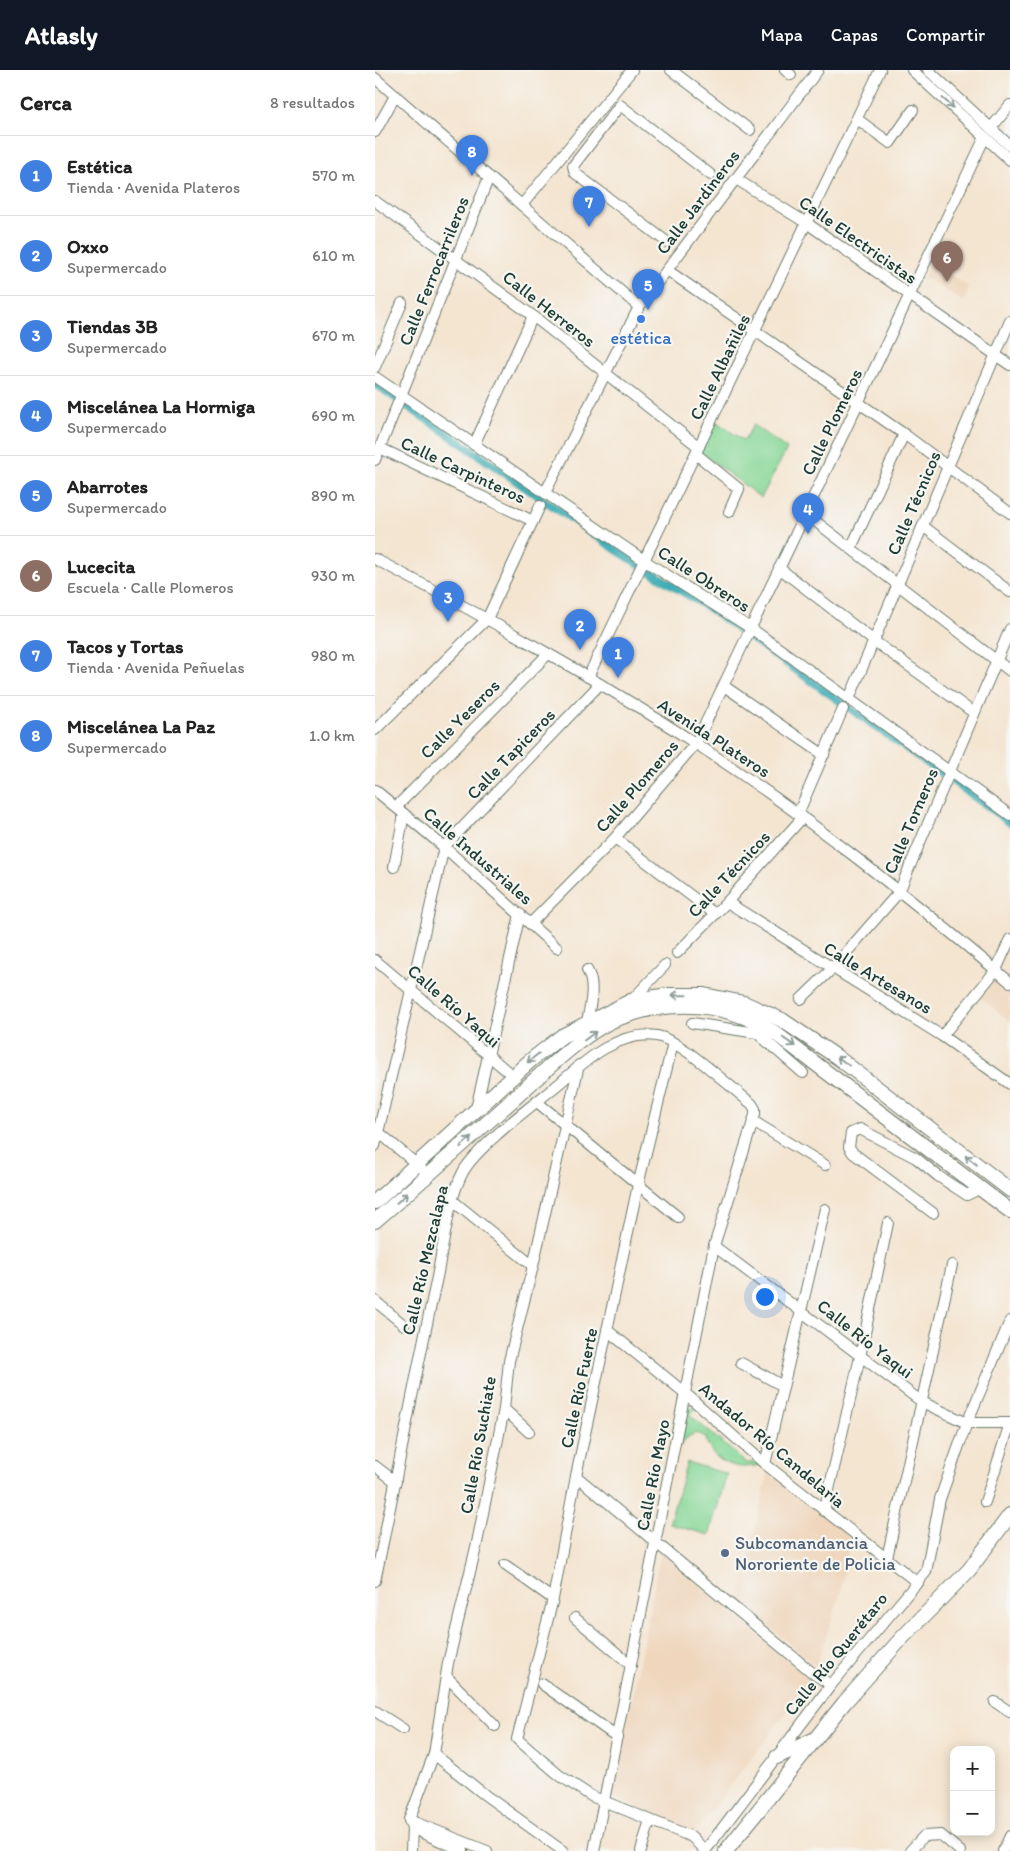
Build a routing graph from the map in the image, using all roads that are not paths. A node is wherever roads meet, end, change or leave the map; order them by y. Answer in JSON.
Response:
{"nodes":[{"id":1,"x":632,"y":70,"type":"edge"},
{"id":2,"x":671,"y":70,"type":"edge"},
{"id":3,"x":819,"y":70,"type":"edge"},
{"id":4,"x":880,"y":70,"type":"edge"},
{"id":5,"x":912,"y":70,"type":"edge"},
{"id":6,"x":928,"y":70,"type":"edge"},
{"id":7,"x":375,"y":78,"type":"edge"},
{"id":8,"x":395,"y":96,"type":"junction"},
{"id":9,"x":1010,"y":105,"type":"edge"},
{"id":10,"x":913,"y":110,"type":"dead end"},
{"id":11,"x":857,"y":119,"type":"junction"},
{"id":12,"x":584,"y":126,"type":"junction"},
{"id":13,"x":376,"y":127,"type":"edge"},
{"id":14,"x":750,"y":130,"type":"dead end"},
{"id":15,"x":988,"y":132,"type":"junction"},
{"id":16,"x":595,"y":135,"type":"junction"},
{"id":17,"x":1010,"y":146,"type":"edge"},
{"id":18,"x":1010,"y":160,"type":"edge"},
{"id":19,"x":711,"y":175,"type":"dead end"},
{"id":20,"x":489,"y":177,"type":"junction"},
{"id":21,"x":736,"y":179,"type":"junction"},
{"id":22,"x":375,"y":201,"type":"edge"},
{"id":23,"x":522,"y":205,"type":"junction"},
{"id":24,"x":808,"y":224,"type":"junction"},
{"id":25,"x":667,"y":242,"type":"dead end"},
{"id":26,"x":457,"y":259,"type":"junction"},
{"id":27,"x":667,"y":270,"type":"junction"},
{"id":28,"x":910,"y":296,"type":"junction"},
{"id":29,"x":402,"y":304,"type":"dead end"},
{"id":30,"x":639,"y":307,"type":"junction"},
{"id":31,"x":533,"y":316,"type":"junction"},
{"id":32,"x":1010,"y":320,"type":"edge"},
{"id":33,"x":755,"y":332,"type":"junction"},
{"id":34,"x":997,"y":355,"type":"junction"},
{"id":35,"x":1010,"y":365,"type":"edge"},
{"id":36,"x":375,"y":367,"type":"edge"},
{"id":37,"x":604,"y":373,"type":"junction"},
{"id":38,"x":375,"y":376,"type":"edge"},
{"id":39,"x":400,"y":397,"type":"junction"},
{"id":40,"x":859,"y":403,"type":"junction"},
{"id":41,"x":904,"y":434,"type":"junction"},
{"id":42,"x":474,"y":445,"type":"junction"},
{"id":43,"x":380,"y":448,"type":"junction"},
{"id":44,"x":698,"y":450,"type":"junction"},
{"id":45,"x":375,"y":459,"type":"edge"},
{"id":46,"x":947,"y":467,"type":"junction"},
{"id":47,"x":545,"y":493,"type":"junction"},
{"id":48,"x":539,"y":506,"type":"dead end"},
{"id":49,"x":729,"y":512,"type":"dead end"},
{"id":50,"x":1010,"y":513,"type":"edge"},
{"id":51,"x":806,"y":514,"type":"junction"},
{"id":52,"x":533,"y":521,"type":"junction"},
{"id":53,"x":923,"y":526,"type":"junction"},
{"id":54,"x":851,"y":548,"type":"junction"},
{"id":55,"x":376,"y":562,"type":"edge"},
{"id":56,"x":643,"y":565,"type":"junction"},
{"id":57,"x":779,"y":568,"type":"junction"},
{"id":58,"x":899,"y":583,"type":"junction"},
{"id":59,"x":1010,"y":592,"type":"edge"},
{"id":60,"x":487,"y":618,"type":"junction"},
{"id":61,"x":1010,"y":629,"type":"edge"},
{"id":62,"x":750,"y":633,"type":"junction"},
{"id":63,"x":874,"y":641,"type":"junction"},
{"id":64,"x":548,"y":654,"type":"junction"},
{"id":65,"x":997,"y":661,"type":"junction"},
{"id":66,"x":1010,"y":671,"type":"edge"},
{"id":67,"x":589,"y":677,"type":"junction"},
{"id":68,"x":600,"y":684,"type":"junction"},
{"id":69,"x":724,"y":686,"type":"junction"},
{"id":70,"x":849,"y":699,"type":"junction"},
{"id":71,"x":843,"y":709,"type":"dead end"},
{"id":72,"x":974,"y":713,"type":"junction"},
{"id":73,"x":375,"y":730,"type":"edge"},
{"id":74,"x":696,"y":744,"type":"junction"},
{"id":75,"x":824,"y":755,"type":"junction"},
{"id":76,"x":949,"y":772,"type":"junction"},
{"id":77,"x":375,"y":790,"type":"edge"},
{"id":78,"x":400,"y":811,"type":"junction"},
{"id":79,"x":801,"y":815,"type":"junction"},
{"id":80,"x":1010,"y":815,"type":"edge"},
{"id":81,"x":615,"y":838,"type":"junction"},
{"id":82,"x":445,"y":847,"type":"junction"},
{"id":83,"x":394,"y":867,"type":"dead end"},
{"id":84,"x":899,"y":892,"type":"junction"},
{"id":85,"x":727,"y":902,"type":"junction"},
{"id":86,"x":520,"y":914,"type":"junction"},
{"id":87,"x":715,"y":914,"type":"junction"},
{"id":88,"x":531,"y":923,"type":"junction"},
{"id":89,"x":1010,"y":939,"type":"edge"},
{"id":90,"x":557,"y":948,"type":"dead end"},
{"id":91,"x":677,"y":953,"type":"dead end"},
{"id":92,"x":375,"y":960,"type":"edge"},
{"id":93,"x":665,"y":965,"type":"dead end"},
{"id":94,"x":832,"y":969,"type":"junction"},
{"id":95,"x":587,"y":970,"type":"dead end"},
{"id":96,"x":996,"y":970,"type":"junction"},
{"id":97,"x":1010,"y":982,"type":"edge"},
{"id":98,"x":410,"y":990,"type":"junction"},
{"id":99,"x":801,"y":999,"type":"dead end"},
{"id":100,"x":631,"y":1001,"type":"junction"},
{"id":101,"x":587,"y":1022,"type":"junction"},
{"id":102,"x":692,"y":1023,"type":"dead end"},
{"id":103,"x":758,"y":1028,"type":"junction"},
{"id":104,"x":943,"y":1036,"type":"junction"},
{"id":105,"x":673,"y":1043,"type":"junction"},
{"id":106,"x":487,"y":1056,"type":"junction"},
{"id":107,"x":579,"y":1066,"type":"junction"},
{"id":108,"x":803,"y":1073,"type":"dead end"},
{"id":109,"x":513,"y":1076,"type":"junction"},
{"id":110,"x":1010,"y":1084,"type":"edge"},
{"id":111,"x":537,"y":1102,"type":"junction"},
{"id":112,"x":476,"y":1109,"type":"junction"},
{"id":113,"x":492,"y":1118,"type":"junction"},
{"id":114,"x":753,"y":1121,"type":"junction"},
{"id":115,"x":566,"y":1124,"type":"junction"},
{"id":116,"x":377,"y":1131,"type":"edge"},
{"id":117,"x":503,"y":1131,"type":"junction"},
{"id":118,"x":375,"y":1146,"type":"edge"},
{"id":119,"x":416,"y":1163,"type":"junction"},
{"id":120,"x":825,"y":1165,"type":"dead end"},
{"id":121,"x":430,"y":1174,"type":"junction"},
{"id":122,"x":638,"y":1185,"type":"junction"},
{"id":123,"x":981,"y":1188,"type":"junction"},
{"id":124,"x":1010,"y":1190,"type":"edge"},
{"id":125,"x":453,"y":1201,"type":"junction"},
{"id":126,"x":375,"y":1202,"type":"edge"},
{"id":127,"x":825,"y":1209,"type":"dead end"},
{"id":128,"x":1010,"y":1211,"type":"edge"},
{"id":129,"x":933,"y":1213,"type":"dead end"},
{"id":130,"x":678,"y":1217,"type":"dead end"},
{"id":131,"x":375,"y":1222,"type":"edge"},
{"id":132,"x":888,"y":1223,"type":"dead end"},
{"id":133,"x":714,"y":1246,"type":"junction"},
{"id":134,"x":533,"y":1266,"type":"junction"},
{"id":135,"x":952,"y":1266,"type":"dead end"},
{"id":136,"x":375,"y":1301,"type":"edge"},
{"id":137,"x":801,"y":1310,"type":"junction"},
{"id":138,"x":1010,"y":1322,"type":"edge"},
{"id":139,"x":403,"y":1325,"type":"dead end"},
{"id":140,"x":607,"y":1330,"type":"junction"},
{"id":141,"x":860,"y":1357,"type":"junction"},
{"id":142,"x":741,"y":1363,"type":"dead end"},
{"id":143,"x":783,"y":1386,"type":"junction"},
{"id":144,"x":685,"y":1393,"type":"junction"},
{"id":145,"x":922,"y":1402,"type":"junction"},
{"id":146,"x":504,"y":1409,"type":"junction"},
{"id":147,"x":967,"y":1423,"type":"junction"},
{"id":148,"x":1010,"y":1423,"type":"edge"},
{"id":149,"x":529,"y":1432,"type":"dead end"},
{"id":150,"x":765,"y":1464,"type":"junction"},
{"id":151,"x":375,"y":1466,"type":"edge"},
{"id":152,"x":576,"y":1476,"type":"junction"},
{"id":153,"x":396,"y":1482,"type":"junction"},
{"id":154,"x":985,"y":1502,"type":"dead end"},
{"id":155,"x":824,"y":1511,"type":"junction"},
{"id":156,"x":1010,"y":1514,"type":"edge"},
{"id":157,"x":656,"y":1541,"type":"junction"},
{"id":158,"x":887,"y":1558,"type":"junction"},
{"id":159,"x":505,"y":1565,"type":"dead end"},
{"id":160,"x":375,"y":1582,"type":"edge"},
{"id":161,"x":918,"y":1583,"type":"junction"},
{"id":162,"x":553,"y":1599,"type":"junction"},
{"id":163,"x":575,"y":1618,"type":"dead end"},
{"id":164,"x":631,"y":1664,"type":"junction"},
{"id":165,"x":447,"y":1677,"type":"junction"},
{"id":166,"x":542,"y":1684,"type":"dead end"},
{"id":167,"x":831,"y":1685,"type":"junction"},
{"id":168,"x":995,"y":1702,"type":"dead end"},
{"id":169,"x":375,"y":1711,"type":"edge"},
{"id":170,"x":1010,"y":1712,"type":"edge"},
{"id":171,"x":495,"y":1726,"type":"dead end"},
{"id":172,"x":403,"y":1729,"type":"dead end"},
{"id":173,"x":617,"y":1737,"type":"junction"},
{"id":174,"x":816,"y":1738,"type":"junction"},
{"id":175,"x":434,"y":1754,"type":"junction"},
{"id":176,"x":777,"y":1757,"type":"junction"},
{"id":177,"x":604,"y":1802,"type":"junction"},
{"id":178,"x":650,"y":1820,"type":"junction"},
{"id":179,"x":411,"y":1824,"type":"junction"},
{"id":180,"x":1010,"y":1836,"type":"edge"},
{"id":181,"x":411,"y":1851,"type":"edge"},
{"id":182,"x":463,"y":1851,"type":"edge"},
{"id":183,"x":487,"y":1851,"type":"edge"},
{"id":184,"x":563,"y":1851,"type":"edge"},
{"id":185,"x":594,"y":1851,"type":"edge"},
{"id":186,"x":641,"y":1851,"type":"edge"},
{"id":187,"x":705,"y":1851,"type":"edge"},
{"id":188,"x":726,"y":1851,"type":"edge"},
{"id":189,"x":910,"y":1851,"type":"edge"},
{"id":190,"x":960,"y":1851,"type":"edge"},
{"id":191,"x":1003,"y":1851,"type":"edge"}],
"edges":[{"from":1,"to":12,"type":"street"},
{"from":2,"to":14,"type":"street"},
{"from":3,"to":21,"type":"street","name":"Calle Jardineros"},
{"from":4,"to":11,"type":"street","name":"Calle Albañiles"},
{"from":5,"to":15,"type":"street","one_way":true},
{"from":6,"to":15,"type":"street"},
{"from":7,"to":8,"type":"street"},
{"from":8,"to":13,"type":"street"},
{"from":8,"to":20,"type":"street"},
{"from":9,"to":15,"type":"street","name":"Calle Plomeros"},
{"from":10,"to":11,"type":"street"},
{"from":11,"to":24,"type":"street","name":"Calle Albañiles"},
{"from":12,"to":16,"type":"street"},
{"from":12,"to":23,"type":"street"},
{"from":15,"to":17,"type":"street"},
{"from":15,"to":18,"type":"street"},
{"from":15,"to":28,"type":"street","name":"Calle Plomeros"},
{"from":16,"to":19,"type":"street"},
{"from":16,"to":25,"type":"street"},
{"from":20,"to":23,"type":"street"},
{"from":20,"to":26,"type":"street","name":"Calle Ferrocarrileros"},
{"from":21,"to":24,"type":"street","name":"Calle Electricistas"},
{"from":21,"to":27,"type":"street","name":"Calle Jardineros"},
{"from":22,"to":26,"type":"street","name":"Calle Herreros"},
{"from":23,"to":30,"type":"street"},
{"from":24,"to":28,"type":"street","name":"Calle Electricistas"},
{"from":24,"to":33,"type":"street","name":"Calle Albañiles"},
{"from":26,"to":31,"type":"street","name":"Calle Herreros"},
{"from":26,"to":39,"type":"street","name":"Calle Ferrocarrileros"},
{"from":27,"to":30,"type":"street","name":"Calle Jardineros"},
{"from":27,"to":33,"type":"street"},
{"from":28,"to":34,"type":"street","name":"Calle Electricistas"},
{"from":28,"to":40,"type":"street","name":"Calle Plomeros"},
{"from":29,"to":36,"type":"street"},
{"from":30,"to":37,"type":"street","name":"Calle Jardineros"},
{"from":31,"to":37,"type":"street","name":"Calle Herreros"},
{"from":31,"to":42,"type":"street"},
{"from":32,"to":34,"type":"street","name":"Calle Técnicos"},
{"from":33,"to":40,"type":"street"},
{"from":33,"to":44,"type":"street","name":"Calle Albañiles"},
{"from":34,"to":35,"type":"street","name":"Calle Electricistas"},
{"from":34,"to":46,"type":"street","name":"Calle Técnicos"},
{"from":37,"to":44,"type":"street","name":"Calle Herreros"},
{"from":37,"to":47,"type":"street","name":"Calle Jardineros"},
{"from":38,"to":39,"type":"street","name":"Calle Obreros"},
{"from":39,"to":42,"type":"street","name":"Calle Obreros"},
{"from":39,"to":43,"type":"street","name":"Calle Ferrocarrileros"},
{"from":40,"to":41,"type":"street"},
{"from":40,"to":51,"type":"street","name":"Calle Plomeros"},
{"from":41,"to":46,"type":"street"},
{"from":41,"to":54,"type":"street"},
{"from":42,"to":47,"type":"street","name":"Calle Obreros"},
{"from":43,"to":45,"type":"street","name":"Calle Ferrocarrileros"},
{"from":43,"to":52,"type":"street","name":"Calle Carpinteros"},
{"from":44,"to":49,"type":"street","name":"Calle Herreros"},
{"from":44,"to":56,"type":"street","name":"Calle Albañiles"},
{"from":46,"to":50,"type":"street"},
{"from":46,"to":53,"type":"street","name":"Calle Técnicos"},
{"from":47,"to":56,"type":"street","name":"Calle Obreros"},
{"from":48,"to":52,"type":"street"},
{"from":51,"to":54,"type":"street"},
{"from":51,"to":57,"type":"street","name":"Calle Plomeros"},
{"from":52,"to":60,"type":"street"},
{"from":53,"to":58,"type":"street","name":"Calle Técnicos"},
{"from":53,"to":59,"type":"street"},
{"from":54,"to":58,"type":"street"},
{"from":55,"to":60,"type":"street","name":"Avenida Plateros"},
{"from":56,"to":62,"type":"street","name":"Calle Obreros"},
{"from":56,"to":67,"type":"street","name":"Calle Albañiles"},
{"from":57,"to":62,"type":"street","name":"Calle Plomeros"},
{"from":57,"to":63,"type":"street"},
{"from":58,"to":63,"type":"street","name":"Calle Técnicos"},
{"from":58,"to":65,"type":"street"},
{"from":60,"to":64,"type":"street","name":"Avenida Plateros"},
{"from":60,"to":73,"type":"street"},
{"from":61,"to":65,"type":"street","name":"Calle Torneros"},
{"from":62,"to":69,"type":"street","name":"Calle Plomeros"},
{"from":62,"to":70,"type":"street","name":"Calle Obreros"},
{"from":63,"to":70,"type":"street","name":"Calle Técnicos"},
{"from":63,"to":72,"type":"street"},
{"from":64,"to":67,"type":"street","name":"Avenida Plateros"},
{"from":64,"to":78,"type":"street","name":"Calle Yeseros"},
{"from":65,"to":66,"type":"street"},
{"from":65,"to":72,"type":"street","name":"Calle Torneros"},
{"from":67,"to":68,"type":"street","name":"Avenida Plateros"},
{"from":68,"to":74,"type":"street","name":"Avenida Plateros"},
{"from":68,"to":82,"type":"street","name":"Calle Tapiceros"},
{"from":69,"to":74,"type":"street","name":"Calle Plomeros"},
{"from":69,"to":75,"type":"street"},
{"from":70,"to":76,"type":"street","name":"Calle Obreros"},
{"from":71,"to":75,"type":"street","name":"Calle Técnicos"},
{"from":72,"to":76,"type":"street","name":"Calle Torneros"},
{"from":74,"to":79,"type":"street","name":"Avenida Plateros"},
{"from":74,"to":81,"type":"street","name":"Calle Plomeros"},
{"from":75,"to":79,"type":"street","name":"Calle Técnicos"},
{"from":76,"to":80,"type":"street","name":"Calle Obreros"},
{"from":76,"to":84,"type":"street","name":"Calle Torneros"},
{"from":77,"to":78,"type":"street","name":"Calle Industriales"},
{"from":78,"to":82,"type":"street","name":"Calle Industriales"},
{"from":78,"to":83,"type":"street"},
{"from":79,"to":84,"type":"street","name":"Avenida Plateros"},
{"from":79,"to":85,"type":"street","name":"Calle Técnicos"},
{"from":81,"to":87,"type":"street"},
{"from":81,"to":88,"type":"street","name":"Calle Plomeros"},
{"from":82,"to":86,"type":"street","name":"Calle Industriales"},
{"from":82,"to":98,"type":"street"},
{"from":84,"to":94,"type":"street","name":"Calle Torneros"},
{"from":84,"to":96,"type":"street","name":"Avenida Plateros"},
{"from":85,"to":87,"type":"street","name":"Calle Técnicos"},
{"from":85,"to":94,"type":"street","name":"Calle Artesanos"},
{"from":86,"to":88,"type":"street","name":"Calle Industriales"},
{"from":86,"to":106,"type":"street"},
{"from":87,"to":91,"type":"street","name":"Calle Técnicos"},
{"from":88,"to":90,"type":"street","name":"Calle Industriales"},
{"from":89,"to":96,"type":"street"},
{"from":92,"to":98,"type":"street","name":"Calle Río Yaqui"},
{"from":93,"to":100,"type":"street"},
{"from":94,"to":99,"type":"street","name":"Calle Torneros"},
{"from":94,"to":104,"type":"street","name":"Calle Artesanos"},
{"from":95,"to":101,"type":"street"},
{"from":96,"to":97,"type":"street","name":"Avenida Plateros"},
{"from":96,"to":104,"type":"street"},
{"from":98,"to":106,"type":"street","name":"Calle Río Yaqui"},
{"from":98,"to":116,"type":"street"},
{"from":100,"to":101,"type":"main road"},
{"from":124,"to":100,"type":"main road","one_way":true},
{"from":101,"to":109,"type":"main road","one_way":true},
{"from":102,"to":103,"type":"street"},
{"from":103,"to":108,"type":"street"},
{"from":113,"to":103,"type":"main road","one_way":true},
{"from":103,"to":123,"type":"main road","one_way":true},
{"from":104,"to":110,"type":"street","name":"Calle Artesanos"},
{"from":105,"to":107,"type":"street","name":"Calle Río Mezcalapa"},
{"from":105,"to":114,"type":"street","name":"Calle Río Mayo"},
{"from":105,"to":122,"type":"street","name":"Calle Río Fuerte"},
{"from":106,"to":109,"type":"street","name":"Calle Río Yaqui"},
{"from":106,"to":112,"type":"street"},
{"from":107,"to":111,"type":"street","name":"Calle Río Mezcalapa"},
{"from":107,"to":115,"type":"street","name":"Calle Río Suchiate"},
{"from":109,"to":112,"type":"main road"},
{"from":111,"to":115,"type":"street"},
{"from":111,"to":117,"type":"street","name":"Calle Río Mezcalapa"},
{"from":112,"to":119,"type":"main road"},
{"from":113,"to":117,"type":"street"},
{"from":121,"to":113,"type":"main road","one_way":true},
{"from":114,"to":120,"type":"street"},
{"from":114,"to":133,"type":"street","name":"Calle Río Mayo"},
{"from":115,"to":122,"type":"street"},
{"from":115,"to":134,"type":"street","name":"Calle Río Suchiate"},
{"from":116,"to":118,"type":"street"},
{"from":116,"to":119,"type":"street"},
{"from":117,"to":125,"type":"street","name":"Calle Río Mezcalapa"},
{"from":119,"to":121,"type":"street"},
{"from":119,"to":126,"type":"main road"},
{"from":131,"to":121,"type":"main road","one_way":true},
{"from":122,"to":130,"type":"street"},
{"from":122,"to":140,"type":"street","name":"Calle Río Fuerte"},
{"from":123,"to":128,"type":"main road"},
{"from":123,"to":129,"type":"street"},
{"from":125,"to":134,"type":"street"},
{"from":125,"to":153,"type":"street","name":"Calle Río Mezcalapa"},
{"from":127,"to":137,"type":"street"},
{"from":132,"to":141,"type":"street"},
{"from":133,"to":137,"type":"street","name":"Calle Río Yaqui"},
{"from":133,"to":144,"type":"street","name":"Calle Río Mayo"},
{"from":134,"to":146,"type":"street","name":"Calle Río Suchiate"},
{"from":135,"to":145,"type":"street"},
{"from":136,"to":139,"type":"street"},
{"from":137,"to":141,"type":"street","name":"Calle Río Yaqui"},
{"from":137,"to":143,"type":"street"},
{"from":138,"to":147,"type":"street","name":"Calle Río Querétaro"},
{"from":140,"to":144,"type":"street","name":"Andador Río Candelaria"},
{"from":140,"to":152,"type":"street","name":"Calle Río Fuerte"},
{"from":141,"to":145,"type":"street","name":"Calle Río Yaqui"},
{"from":141,"to":155,"type":"street"},
{"from":142,"to":143,"type":"street"},
{"from":143,"to":150,"type":"street"},
{"from":144,"to":150,"type":"street","name":"Andador Río Candelaria"},
{"from":144,"to":157,"type":"street","name":"Calle Río Mayo"},
{"from":145,"to":147,"type":"street","name":"Calle Río Yaqui"},
{"from":145,"to":158,"type":"street"},
{"from":146,"to":149,"type":"street"},
{"from":146,"to":165,"type":"street","name":"Calle Río Suchiate"},
{"from":147,"to":148,"type":"street","name":"Calle Río Yaqui"},
{"from":147,"to":161,"type":"street","name":"Calle Río Querétaro"},
{"from":148,"to":154,"type":"street"},
{"from":150,"to":155,"type":"street","name":"Andador Río Candelaria"},
{"from":151,"to":153,"type":"street"},
{"from":152,"to":157,"type":"street"},
{"from":152,"to":162,"type":"street","name":"Calle Río Fuerte"},
{"from":153,"to":160,"type":"street","name":"Calle Río Mezcalapa"},
{"from":155,"to":158,"type":"street","name":"Andador Río Candelaria"},
{"from":156,"to":174,"type":"main road"},
{"from":157,"to":164,"type":"street","name":"Calle Río Mayo"},
{"from":157,"to":167,"type":"street"},
{"from":158,"to":161,"type":"street","name":"Andador Río Candelaria"},
{"from":159,"to":162,"type":"street"},
{"from":161,"to":167,"type":"street","name":"Calle Río Querétaro"},
{"from":162,"to":177,"type":"street","name":"Calle Río Fuerte"},
{"from":163,"to":164,"type":"street"},
{"from":164,"to":173,"type":"street","name":"Calle Río Mayo"},
{"from":165,"to":171,"type":"street"},
{"from":165,"to":175,"type":"street","name":"Calle Río Suchiate"},
{"from":166,"to":173,"type":"street"},
{"from":167,"to":176,"type":"street","name":"Calle Río Querétaro"},
{"from":168,"to":170,"type":"street"},
{"from":169,"to":172,"type":"street"},
{"from":173,"to":177,"type":"street","name":"Calle Río Mayo"},
{"from":174,"to":176,"type":"main road"},
{"from":174,"to":188,"type":"main road"},
{"from":175,"to":179,"type":"street","name":"Calle Río Suchiate"},
{"from":175,"to":184,"type":"street"},
{"from":176,"to":187,"type":"street","name":"Calle Río Querétaro"},
{"from":177,"to":178,"type":"street"},
{"from":177,"to":185,"type":"street","name":"Calle Río Mayo"},
{"from":178,"to":186,"type":"street"},
{"from":178,"to":187,"type":"street"},
{"from":179,"to":181,"type":"street","name":"Calle Río Suchiate"},
{"from":179,"to":182,"type":"street"},
{"from":179,"to":183,"type":"street"},
{"from":180,"to":191,"type":"street"},
{"from":189,"to":190,"type":"street"}]}
